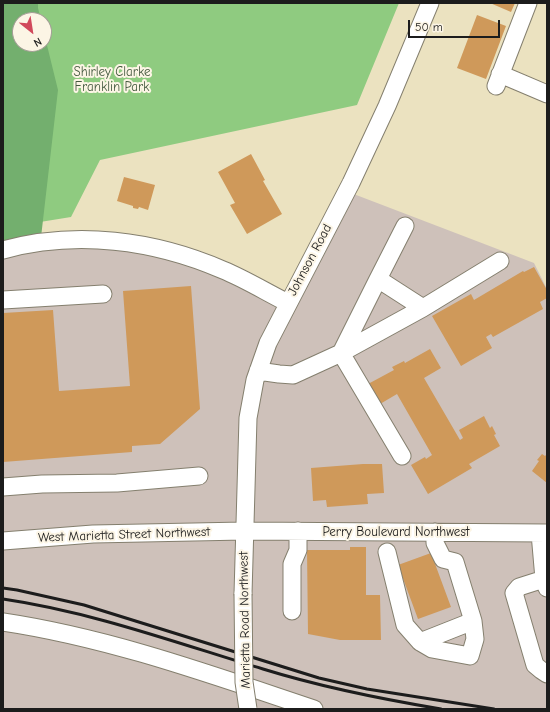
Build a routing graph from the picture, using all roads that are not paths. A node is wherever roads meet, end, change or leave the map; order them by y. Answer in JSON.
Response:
{"nodes":[{"id":1,"x":430,"y":3,"type":"edge"},
{"id":2,"x":528,"y":3,"type":"edge"},
{"id":3,"x":547,"y":94,"type":"edge"},
{"id":4,"x":405,"y":226,"type":"dead end"},
{"id":5,"x":3,"y":250,"type":"edge"},
{"id":6,"x":500,"y":261,"type":"dead end"},
{"id":7,"x":378,"y":280,"type":"junction"},
{"id":8,"x":103,"y":294,"type":"dead end"},
{"id":9,"x":3,"y":300,"type":"edge"},
{"id":10,"x":288,"y":303,"type":"junction"},
{"id":11,"x":423,"y":308,"type":"junction"},
{"id":12,"x":341,"y":353,"type":"junction"},
{"id":13,"x":258,"y":371,"type":"junction"},
{"id":14,"x":402,"y":456,"type":"dead end"},
{"id":15,"x":198,"y":476,"type":"dead end"},
{"id":16,"x":3,"y":487,"type":"edge"},
{"id":17,"x":244,"y":531,"type":"junction"},
{"id":18,"x":298,"y":531,"type":"junction"},
{"id":19,"x":435,"y":532,"type":"junction"},
{"id":20,"x":544,"y":533,"type":"edge"},
{"id":21,"x":3,"y":541,"type":"edge"},
{"id":22,"x":387,"y":552,"type":"dead end"},
{"id":23,"x":546,"y":583,"type":"edge"},
{"id":24,"x":292,"y":611,"type":"dead end"},
{"id":25,"x":473,"y":621,"type":"junction"},
{"id":26,"x":3,"y":622,"type":"edge"},
{"id":27,"x":420,"y":642,"type":"junction"},
{"id":28,"x":547,"y":674,"type":"edge"},
{"id":29,"x":248,"y":709,"type":"edge"},
{"id":30,"x":314,"y":709,"type":"edge"}],
"edges":[{"from":1,"to":10,"type":"street","name":"Johnson Road"},
{"from":2,"to":3,"type":"street"},
{"from":4,"to":7,"type":"street"},
{"from":5,"to":10,"type":"street"},
{"from":6,"to":11,"type":"street"},
{"from":7,"to":11,"type":"street"},
{"from":7,"to":12,"type":"street"},
{"from":8,"to":9,"type":"street"},
{"from":10,"to":13,"type":"street","name":"Johnson Road"},
{"from":11,"to":12,"type":"street"},
{"from":12,"to":13,"type":"street"},
{"from":12,"to":14,"type":"street"},
{"from":13,"to":17,"type":"street","name":"Johnson Road"},
{"from":15,"to":16,"type":"street"},
{"from":17,"to":18,"type":"street","name":"Perry Boulevard Northwest"},
{"from":17,"to":21,"type":"street","name":"West Marietta Street Northwest"},
{"from":17,"to":29,"type":"street","name":"Marietta Road Northwest","bridge":true},
{"from":18,"to":19,"type":"street","name":"Perry Boulevard Northwest"},
{"from":18,"to":24,"type":"street"},
{"from":19,"to":20,"type":"street","name":"Perry Boulevard Northwest"},
{"from":19,"to":25,"type":"street"},
{"from":20,"to":23,"type":"street"},
{"from":22,"to":27,"type":"street"},
{"from":23,"to":28,"type":"street"},
{"from":25,"to":27,"type":"street"},
{"from":25,"to":27,"type":"street"},
{"from":26,"to":30,"type":"street"}]}
